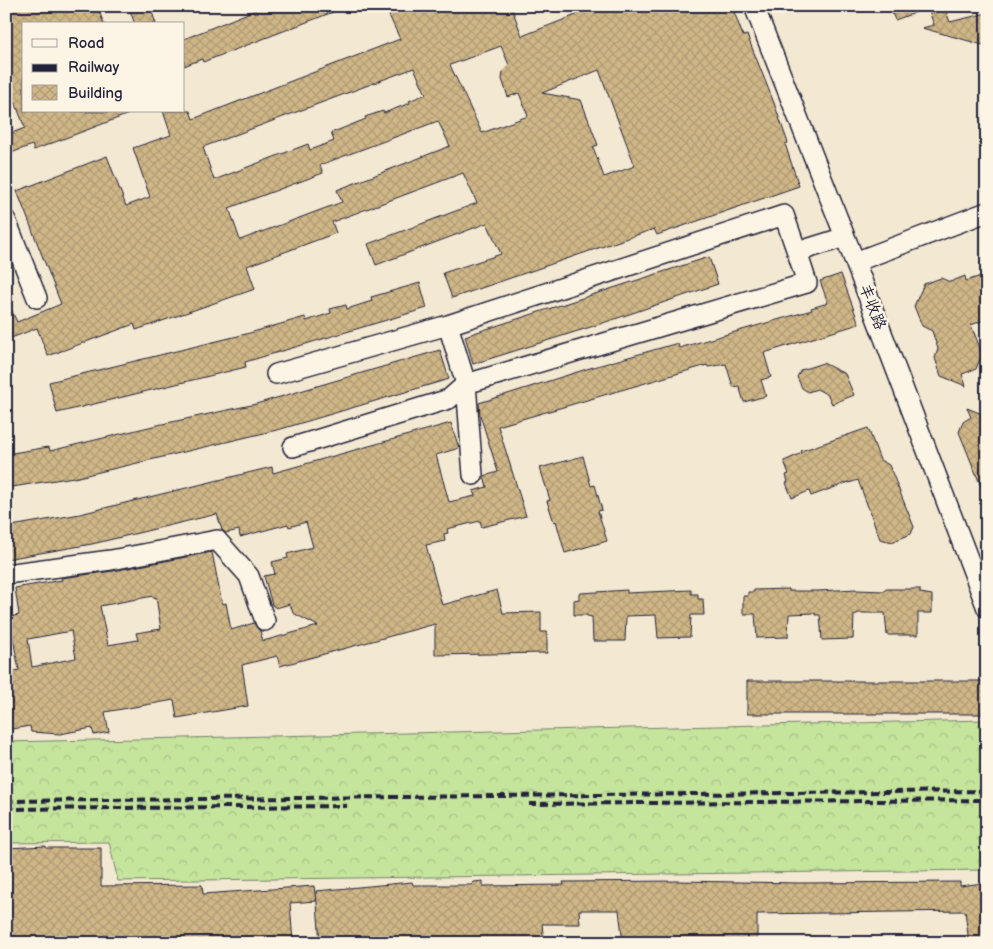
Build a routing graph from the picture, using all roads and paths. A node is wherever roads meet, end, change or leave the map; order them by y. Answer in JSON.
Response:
{"nodes":[{"id":1,"x":754,"y":6,"type":"edge"},
{"id":2,"x":987,"y":212,"type":"edge"},
{"id":3,"x":6,"y":220,"type":"edge"},
{"id":4,"x":845,"y":237,"type":"junction"},
{"id":5,"x":797,"y":252,"type":"junction"},
{"id":6,"x":855,"y":262,"type":"junction"},
{"id":7,"x":37,"y":298,"type":"dead end"},
{"id":8,"x":448,"y":325,"type":"junction"},
{"id":9,"x":276,"y":374,"type":"dead end"},
{"id":10,"x":466,"y":384,"type":"junction"},
{"id":11,"x":293,"y":447,"type":"dead end"},
{"id":12,"x":473,"y":475,"type":"dead end"},
{"id":13,"x":6,"y":574,"type":"edge"},
{"id":14,"x":987,"y":608,"type":"edge"},
{"id":15,"x":265,"y":622,"type":"dead end"}],
"edges":[{"from":1,"to":4,"type":"street","name":"丰收路"},
{"from":2,"to":6,"type":"street"},
{"from":3,"to":7,"type":"street"},
{"from":4,"to":5,"type":"street"},
{"from":4,"to":6,"type":"street","name":"丰收路"},
{"from":5,"to":8,"type":"street"},
{"from":5,"to":10,"type":"street"},
{"from":6,"to":14,"type":"street","name":"丰收路"},
{"from":8,"to":9,"type":"street"},
{"from":8,"to":10,"type":"street"},
{"from":10,"to":11,"type":"street"},
{"from":10,"to":12,"type":"street"},
{"from":13,"to":15,"type":"street"}]}
